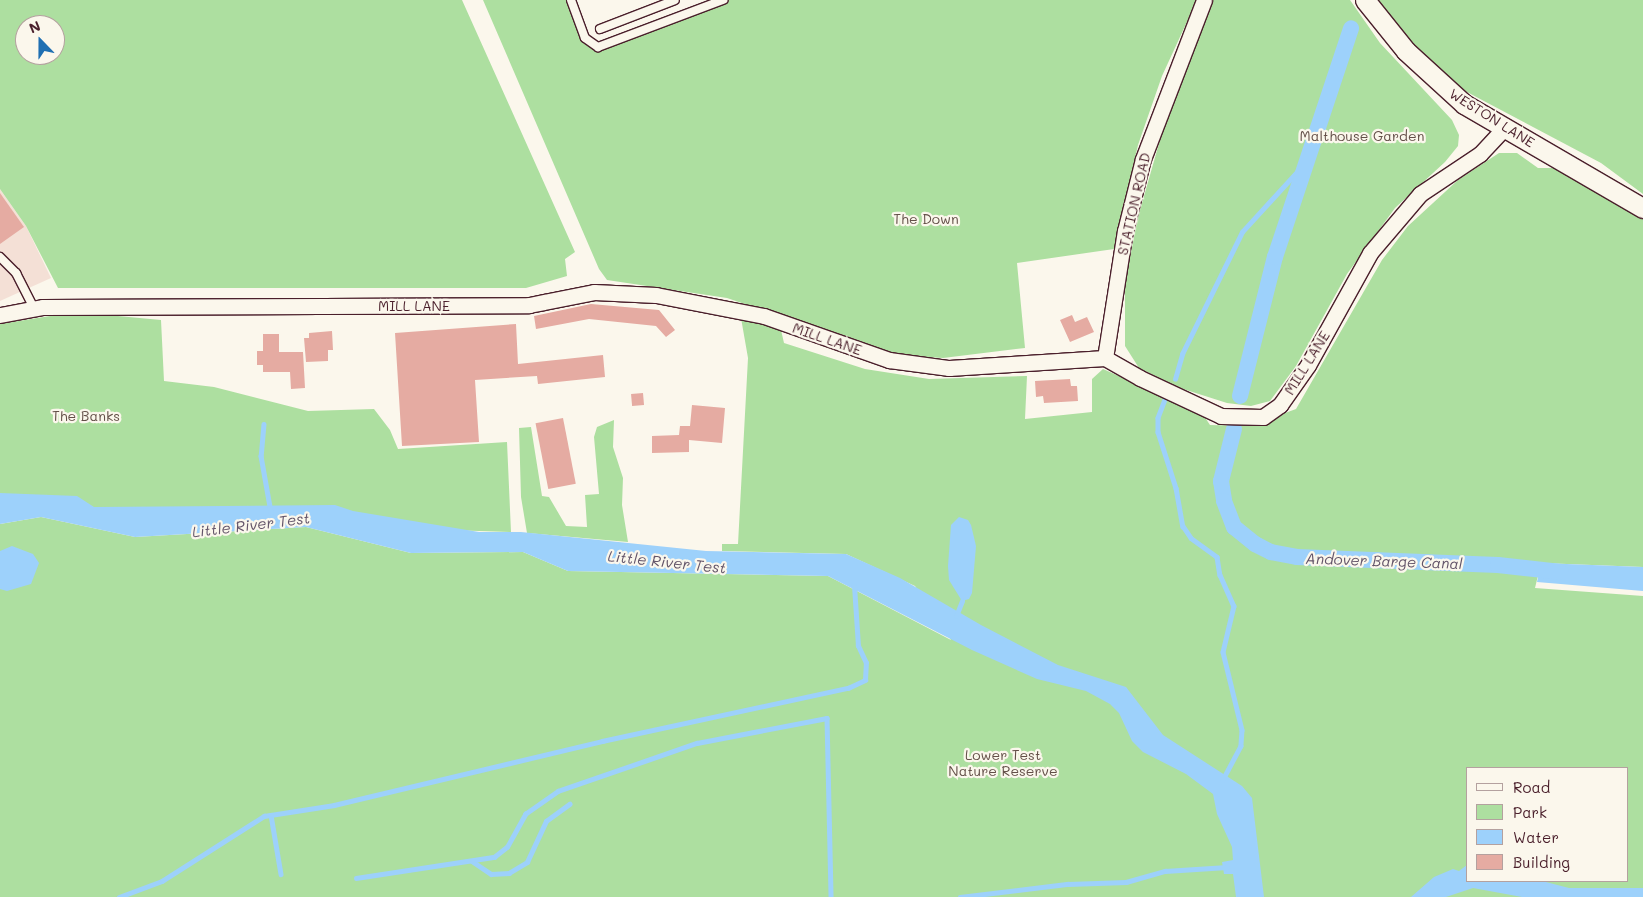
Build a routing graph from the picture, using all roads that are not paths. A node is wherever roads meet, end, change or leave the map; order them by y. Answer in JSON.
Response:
{"nodes":[{"id":1,"x":571,"y":0,"type":"edge"},
{"id":2,"x":674,"y":0,"type":"edge"},
{"id":3,"x":723,"y":0,"type":"edge"},
{"id":4,"x":1204,"y":0,"type":"edge"},
{"id":5,"x":1365,"y":0,"type":"edge"},
{"id":6,"x":600,"y":30,"type":"dead end"},
{"id":7,"x":1503,"y":129,"type":"junction"},
{"id":8,"x":1643,"y":208,"type":"edge"},
{"id":9,"x":0,"y":257,"type":"edge"},
{"id":10,"x":34,"y":308,"type":"junction"},
{"id":11,"x":0,"y":315,"type":"edge"},
{"id":12,"x":1106,"y":358,"type":"junction"}],
"edges":[{"from":1,"to":3,"type":"lane"},
{"from":2,"to":6,"type":"lane"},
{"from":4,"to":12,"type":"street","name":"STATION ROAD"},
{"from":5,"to":7,"type":"street","name":"WESTON LANE"},
{"from":7,"to":8,"type":"street","name":"WESTON LANE"},
{"from":7,"to":12,"type":"street","name":"MILL LANE"},
{"from":9,"to":10,"type":"lane"},
{"from":10,"to":11,"type":"street","name":"MILL LANE"},
{"from":10,"to":12,"type":"street","name":"MILL LANE"}]}
